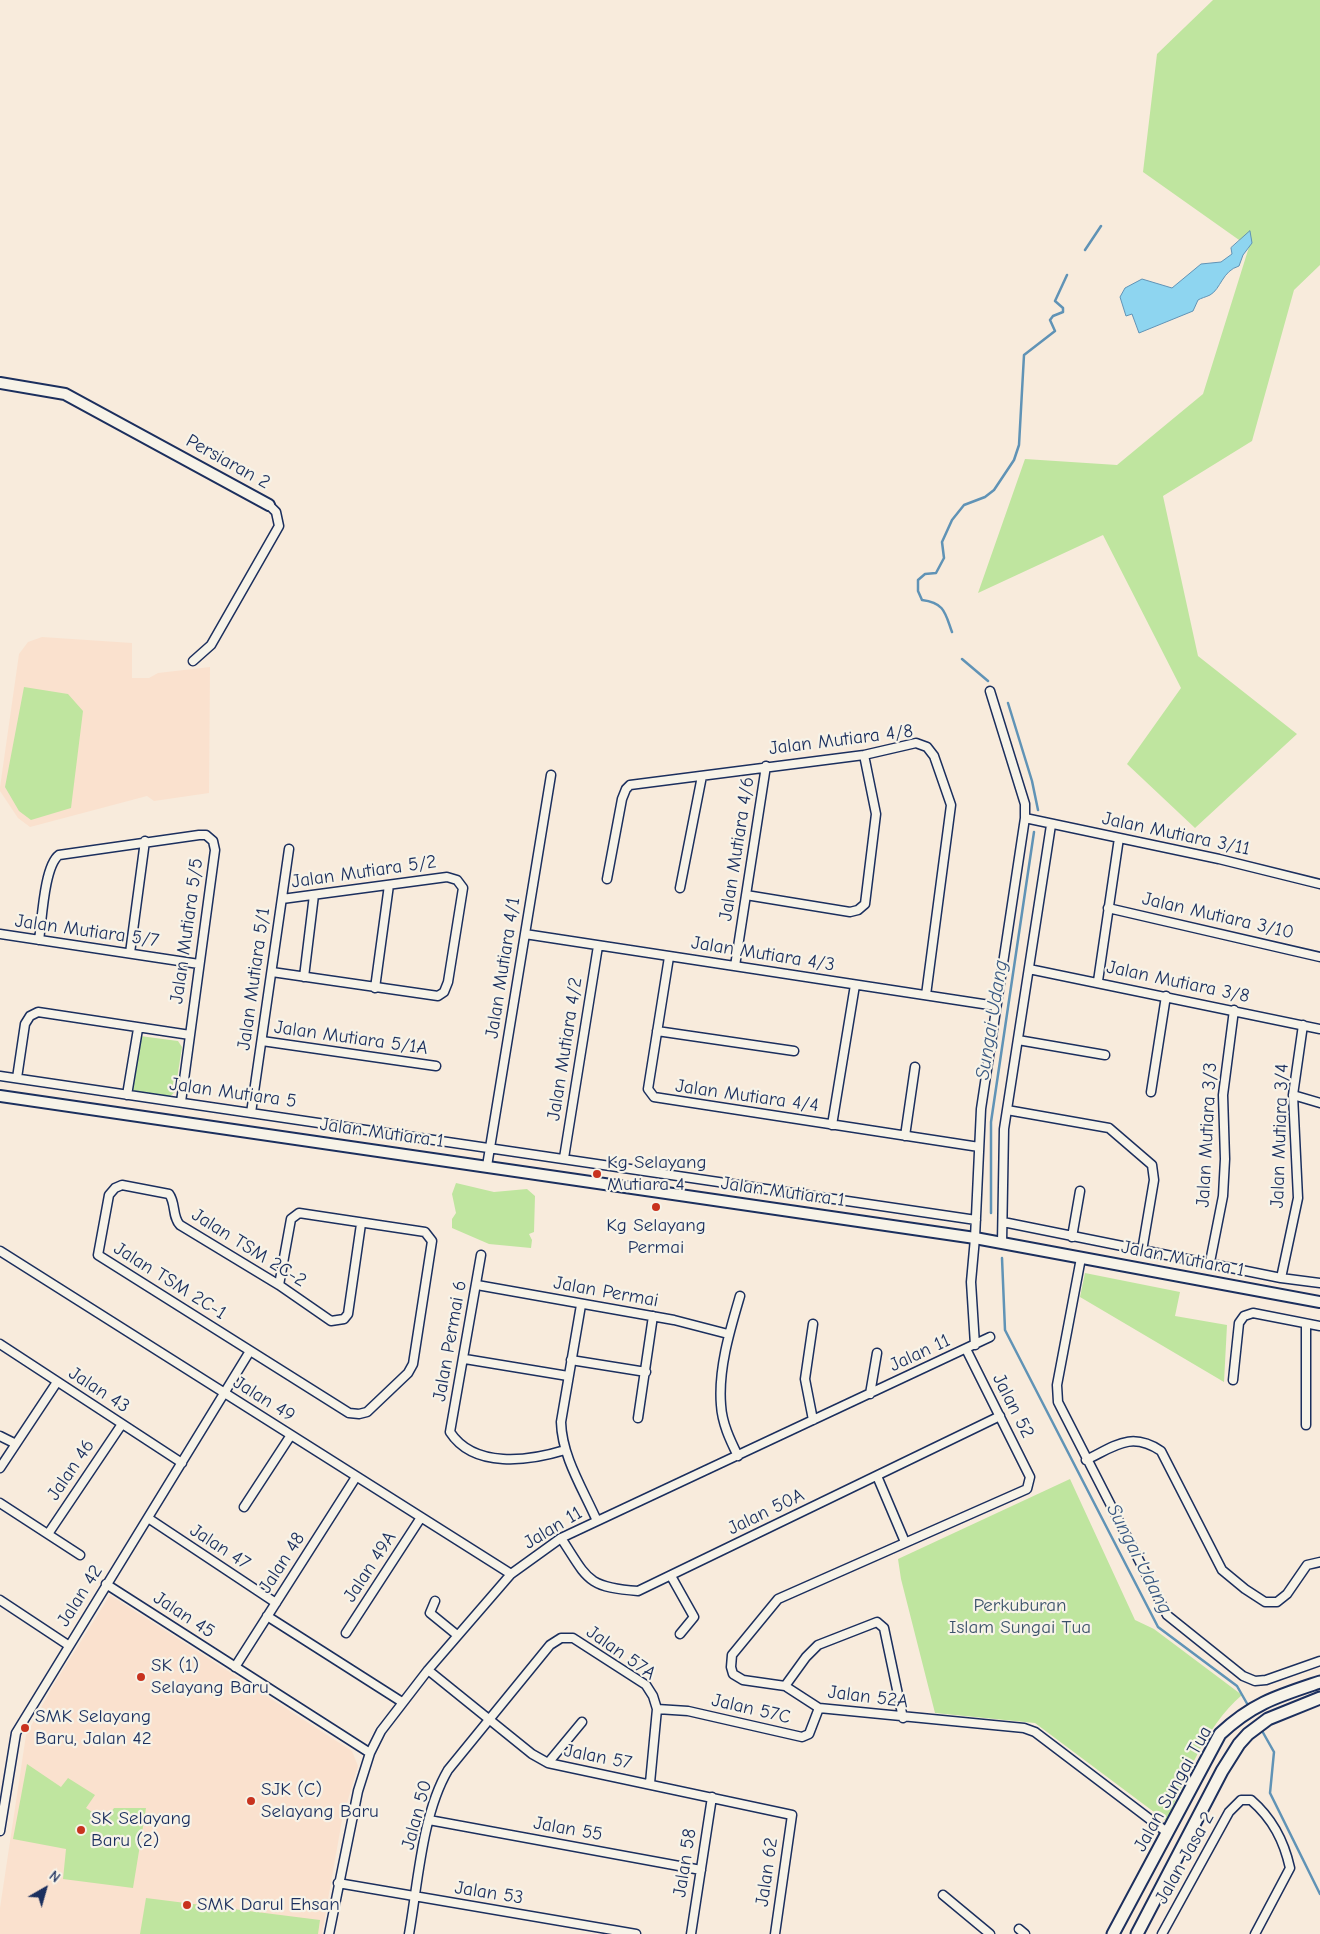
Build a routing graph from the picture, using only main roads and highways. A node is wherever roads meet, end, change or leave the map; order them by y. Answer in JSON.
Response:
{"nodes":[{"id":1,"x":1320,"y":1682,"type":"edge"},
{"id":2,"x":1320,"y":1698,"type":"edge"},
{"id":3,"x":1113,"y":1934,"type":"edge"},
{"id":4,"x":1137,"y":1934,"type":"edge"}],
"edges":[{"from":1,"to":3,"type":"main road","name":"Jalan Sungai Tua"},
{"from":2,"to":4,"type":"main road","name":"Jalan Sungai Tua"}]}
